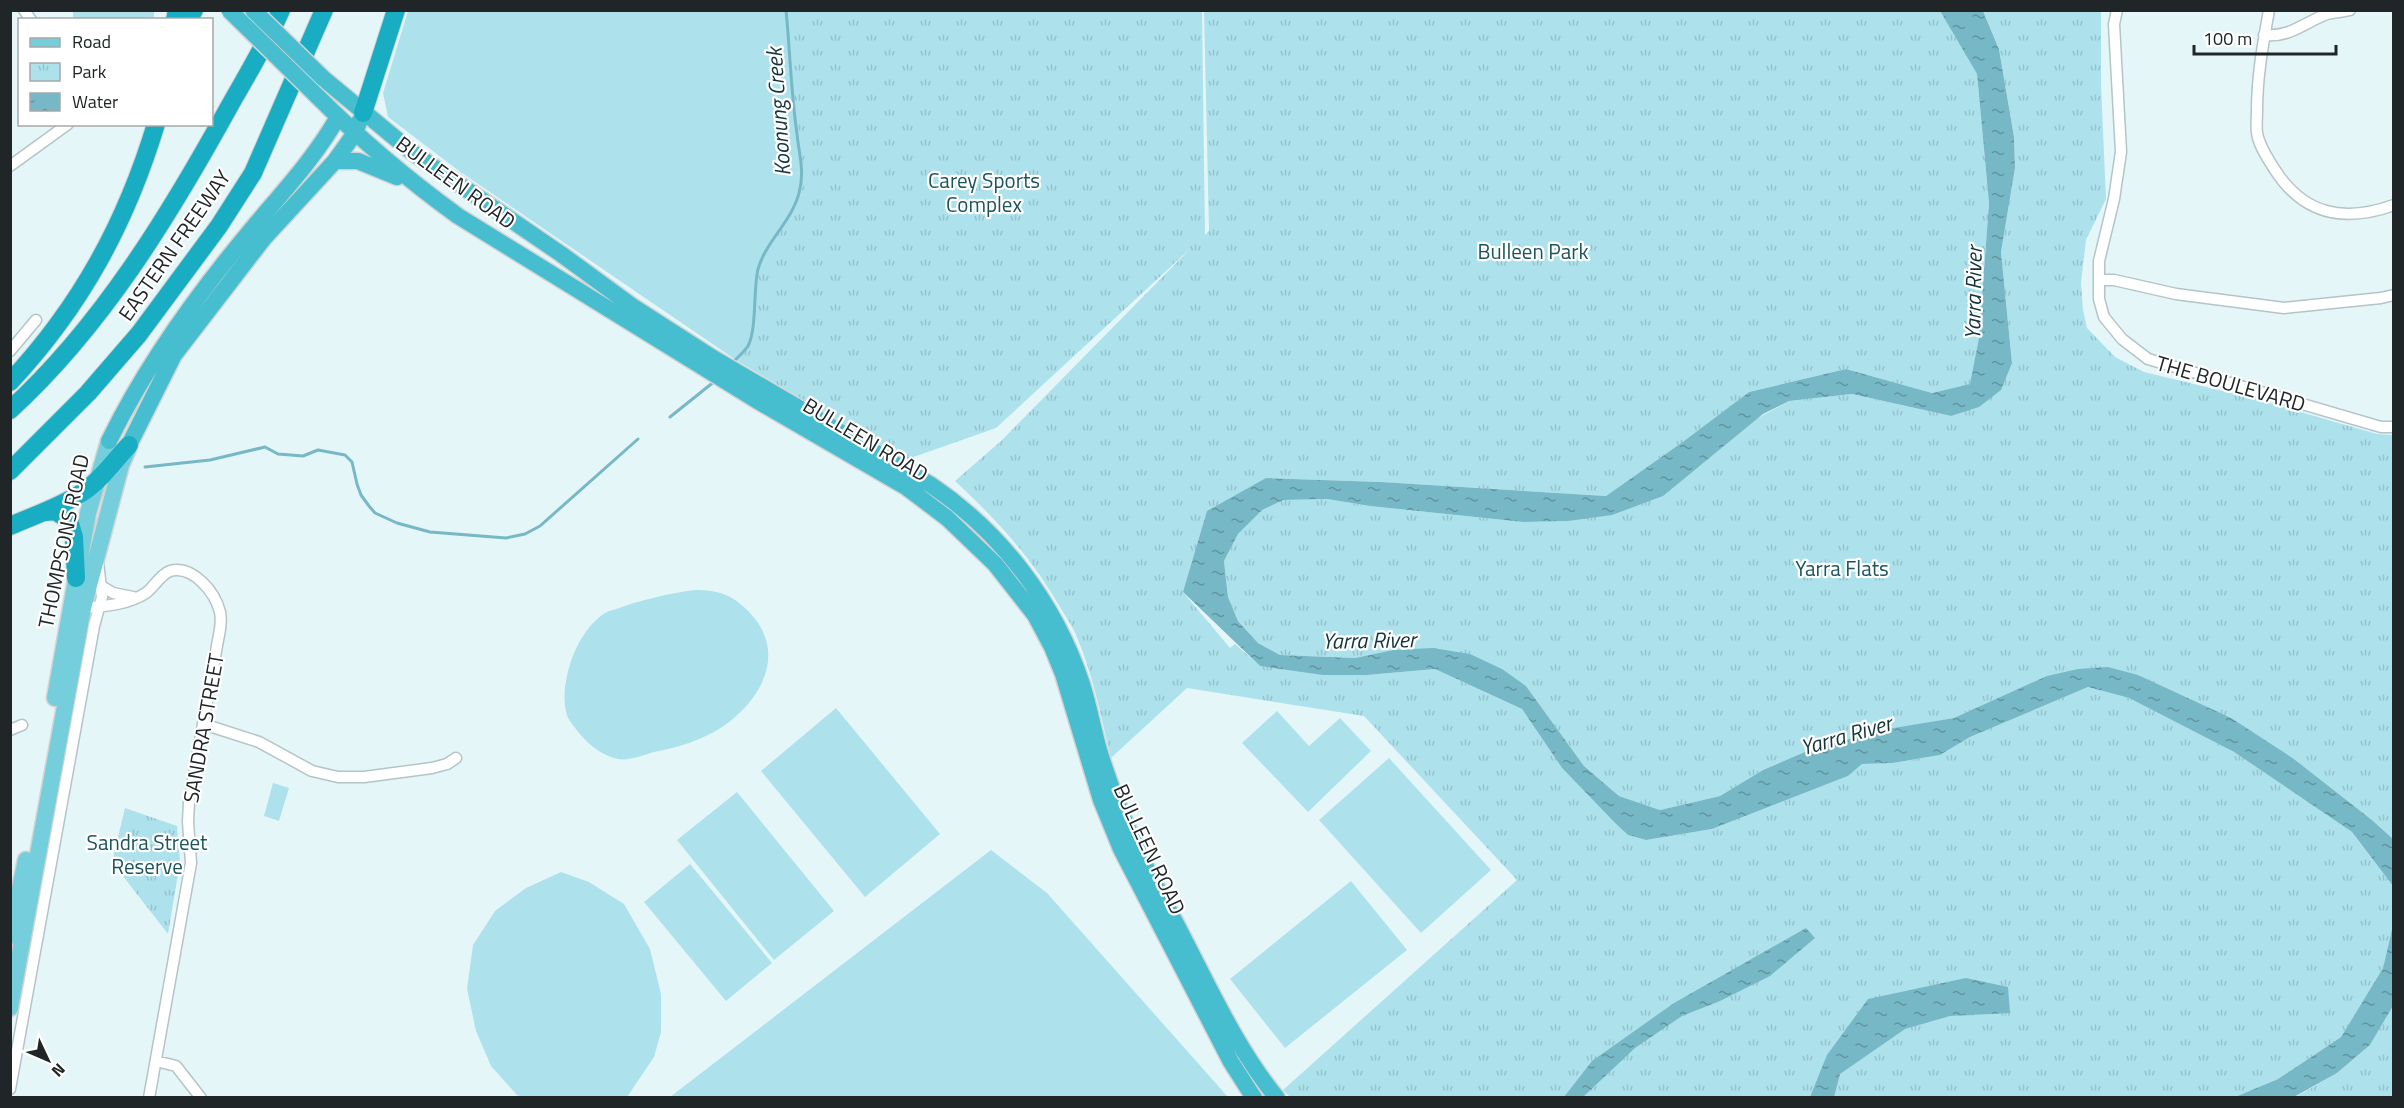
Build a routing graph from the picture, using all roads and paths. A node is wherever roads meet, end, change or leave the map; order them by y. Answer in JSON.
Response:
{"nodes":[{"id":1,"x":229,"y":10,"type":"edge"},
{"id":2,"x":253,"y":10,"type":"edge"},
{"id":3,"x":281,"y":10,"type":"edge"},
{"id":4,"x":324,"y":10,"type":"edge"},
{"id":5,"x":396,"y":10,"type":"edge"},
{"id":6,"x":2117,"y":10,"type":"edge"},
{"id":7,"x":2269,"y":10,"type":"edge"},
{"id":8,"x":2350,"y":10,"type":"edge"},
{"id":9,"x":2264,"y":35,"type":"junction"},
{"id":10,"x":363,"y":113,"type":"junction"},
{"id":11,"x":338,"y":117,"type":"junction"},
{"id":12,"x":65,"y":126,"type":"edge"},
{"id":13,"x":154,"y":126,"type":"edge"},
{"id":14,"x":355,"y":133,"type":"junction"},
{"id":15,"x":335,"y":161,"type":"junction"},
{"id":16,"x":10,"y":166,"type":"edge"},
{"id":17,"x":417,"y":186,"type":"junction"},
{"id":18,"x":2394,"y":205,"type":"edge"},
{"id":19,"x":160,"y":227,"type":"junction"},
{"id":20,"x":2099,"y":280,"type":"junction"},
{"id":21,"x":2394,"y":295,"type":"edge"},
{"id":22,"x":36,"y":320,"type":"dead end"},
{"id":23,"x":10,"y":351,"type":"edge"},
{"id":24,"x":10,"y":384,"type":"edge"},
{"id":25,"x":760,"y":394,"type":"junction"},
{"id":26,"x":10,"y":410,"type":"edge"},
{"id":27,"x":2394,"y":427,"type":"edge"},
{"id":28,"x":109,"y":441,"type":"joint"},
{"id":29,"x":129,"y":445,"type":"junction"},
{"id":30,"x":10,"y":471,"type":"edge"},
{"id":31,"x":97,"y":480,"type":"junction"},
{"id":32,"x":109,"y":511,"type":"junction"},
{"id":33,"x":45,"y":512,"type":"junction"},
{"id":34,"x":10,"y":526,"type":"edge"},
{"id":35,"x":97,"y":556,"type":"junction"},
{"id":36,"x":76,"y":578,"type":"junction"},
{"id":37,"x":103,"y":587,"type":"junction"},
{"id":38,"x":137,"y":597,"type":"junction"},
{"id":39,"x":100,"y":606,"type":"junction"},
{"id":40,"x":83,"y":608,"type":"junction"},
{"id":41,"x":203,"y":724,"type":"junction"},
{"id":42,"x":22,"y":725,"type":"dead end"},
{"id":43,"x":10,"y":730,"type":"edge"},
{"id":44,"x":456,"y":758,"type":"dead end"},
{"id":45,"x":10,"y":936,"type":"edge"},
{"id":46,"x":10,"y":1008,"type":"edge"},
{"id":47,"x":156,"y":1061,"type":"junction"},
{"id":48,"x":10,"y":1089,"type":"edge"},
{"id":49,"x":149,"y":1098,"type":"edge"},
{"id":50,"x":201,"y":1098,"type":"edge"},
{"id":51,"x":1254,"y":1098,"type":"edge"},
{"id":52,"x":1276,"y":1098,"type":"edge"}],
"edges":[{"from":1,"to":11,"type":"highway","name":"BULLEEN ROAD","bridge":true},
{"from":2,"to":10,"type":"highway","name":"BULLEEN ROAD","bridge":true},
{"from":3,"to":19,"type":"highway","name":"EASTERN FREEWAY"},
{"from":4,"to":30,"type":"highway","name":"EASTERN FREEWAY"},
{"from":5,"to":10,"type":"highway"},
{"from":6,"to":20,"type":"street","name":"THE BOULEVARD"},
{"from":7,"to":9,"type":"street"},
{"from":8,"to":9,"type":"street"},
{"from":9,"to":18,"type":"street"},
{"from":10,"to":14,"type":"highway","name":"THOMPSONS ROAD"},
{"from":10,"to":25,"type":"highway","name":"BULLEEN ROAD"},
{"from":11,"to":14,"type":"highway","name":"BULLEEN ROAD"},
{"from":11,"to":28,"type":"highway","name":"THOMPSONS ROAD"},
{"from":12,"to":16,"type":"street"},
{"from":13,"to":24,"type":"highway"},
{"from":14,"to":15,"type":"highway","name":"THOMPSONS ROAD"},
{"from":14,"to":17,"type":"highway","name":"BULLEEN ROAD"},
{"from":15,"to":17,"type":"highway"},
{"from":15,"to":29,"type":"highway","name":"THOMPSONS ROAD"},
{"from":17,"to":25,"type":"highway","name":"BULLEEN ROAD"},
{"from":19,"to":24,"type":"highway","name":"EASTERN FREEWAY"},
{"from":19,"to":26,"type":"highway","name":"EASTERN FREEWAY"},
{"from":20,"to":21,"type":"street"},
{"from":20,"to":27,"type":"street","name":"THE BOULEVARD"},
{"from":22,"to":23,"type":"street"},
{"from":25,"to":51,"type":"highway","name":"BULLEEN ROAD"},
{"from":25,"to":52,"type":"highway","name":"BULLEEN ROAD"},
{"from":28,"to":31,"type":"main road","name":"THOMPSONS ROAD"},
{"from":29,"to":31,"type":"highway"},
{"from":29,"to":32,"type":"main road","name":"THOMPSONS ROAD"},
{"from":31,"to":33,"type":"highway"},
{"from":31,"to":36,"type":"main road","name":"THOMPSONS ROAD"},
{"from":32,"to":35,"type":"main road","name":"THOMPSONS ROAD"},
{"from":32,"to":36,"type":"main road"},
{"from":33,"to":34,"type":"highway"},
{"from":33,"to":36,"type":"highway"},
{"from":35,"to":37,"type":"street","name":"THOMPSONS ROAD"},
{"from":35,"to":40,"type":"main road","name":"THOMPSONS ROAD"},
{"from":36,"to":45,"type":"main road","name":"THOMPSONS ROAD"},
{"from":37,"to":38,"type":"street"},
{"from":37,"to":39,"type":"street","name":"THOMPSONS ROAD"},
{"from":38,"to":39,"type":"street","name":"SANDRA STREET"},
{"from":38,"to":41,"type":"street","name":"SANDRA STREET"},
{"from":39,"to":40,"type":"street","name":"SANDRA STREET"},
{"from":39,"to":48,"type":"street","name":"THOMPSONS ROAD"},
{"from":40,"to":46,"type":"main road","name":"THOMPSONS ROAD"},
{"from":41,"to":44,"type":"street"},
{"from":41,"to":47,"type":"street","name":"SANDRA STREET"},
{"from":42,"to":43,"type":"street"},
{"from":47,"to":49,"type":"street","name":"SANDRA STREET"},
{"from":47,"to":50,"type":"street"}]}
